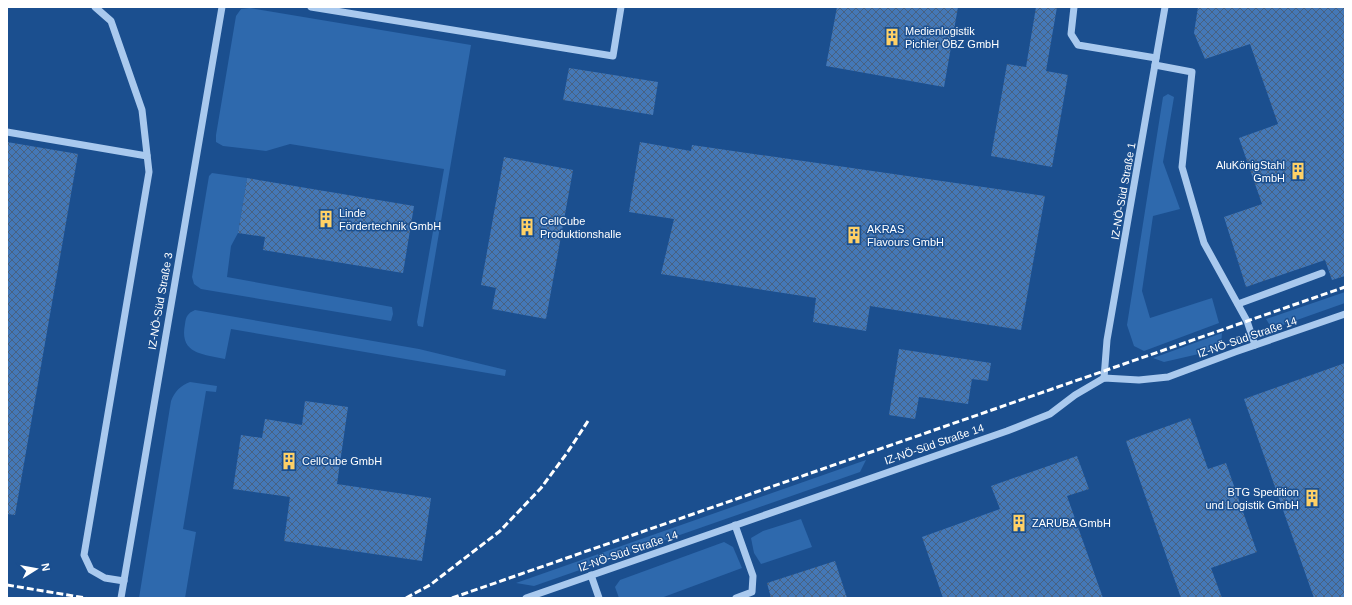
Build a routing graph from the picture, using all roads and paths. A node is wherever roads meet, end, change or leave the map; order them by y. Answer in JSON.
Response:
{"nodes":[{"id":1,"x":95,"y":7,"type":"edge"},
{"id":2,"x":222,"y":7,"type":"edge"},
{"id":3,"x":311,"y":7,"type":"edge"},
{"id":4,"x":621,"y":7,"type":"edge"},
{"id":5,"x":1074,"y":7,"type":"edge"},
{"id":6,"x":1165,"y":7,"type":"edge"},
{"id":7,"x":1156,"y":61,"type":"junction"},
{"id":8,"x":7,"y":132,"type":"edge"},
{"id":9,"x":147,"y":156,"type":"junction"},
{"id":10,"x":1322,"y":273,"type":"dead end"},
{"id":11,"x":1238,"y":304,"type":"junction"},
{"id":12,"x":1345,"y":314,"type":"edge"},
{"id":13,"x":1256,"y":345,"type":"junction"},
{"id":14,"x":1104,"y":378,"type":"junction"},
{"id":15,"x":735,"y":525,"type":"junction"},
{"id":16,"x":591,"y":575,"type":"junction"},
{"id":17,"x":124,"y":581,"type":"junction"},
{"id":18,"x":122,"y":598,"type":"edge"},
{"id":19,"x":526,"y":598,"type":"edge"},
{"id":20,"x":599,"y":598,"type":"edge"},
{"id":21,"x":736,"y":598,"type":"edge"}],
"edges":[{"from":1,"to":9,"type":"street"},
{"from":2,"to":17,"type":"street","name":"IZ-NÖ-Süd Straße 3"},
{"from":3,"to":4,"type":"street"},
{"from":5,"to":7,"type":"street"},
{"from":6,"to":7,"type":"street","name":"IZ-NÖ-Süd Straße 1"},
{"from":7,"to":11,"type":"street"},
{"from":7,"to":14,"type":"street","name":"IZ-NÖ-Süd Straße 1"},
{"from":8,"to":9,"type":"street"},
{"from":9,"to":17,"type":"street"},
{"from":10,"to":11,"type":"street"},
{"from":11,"to":13,"type":"street"},
{"from":12,"to":13,"type":"street","name":"IZ-NÖ-Süd Straße 14"},
{"from":13,"to":14,"type":"street","name":"IZ-NÖ-Süd Straße 14"},
{"from":14,"to":15,"type":"street","name":"IZ-NÖ-Süd Straße 14"},
{"from":15,"to":16,"type":"street","name":"IZ-NÖ-Süd Straße 14"},
{"from":15,"to":21,"type":"street"},
{"from":16,"to":19,"type":"street","name":"IZ-NÖ-Süd Straße 14"},
{"from":16,"to":20,"type":"street"},
{"from":17,"to":18,"type":"street","name":"IZ-NÖ-Süd Straße 3"}]}
